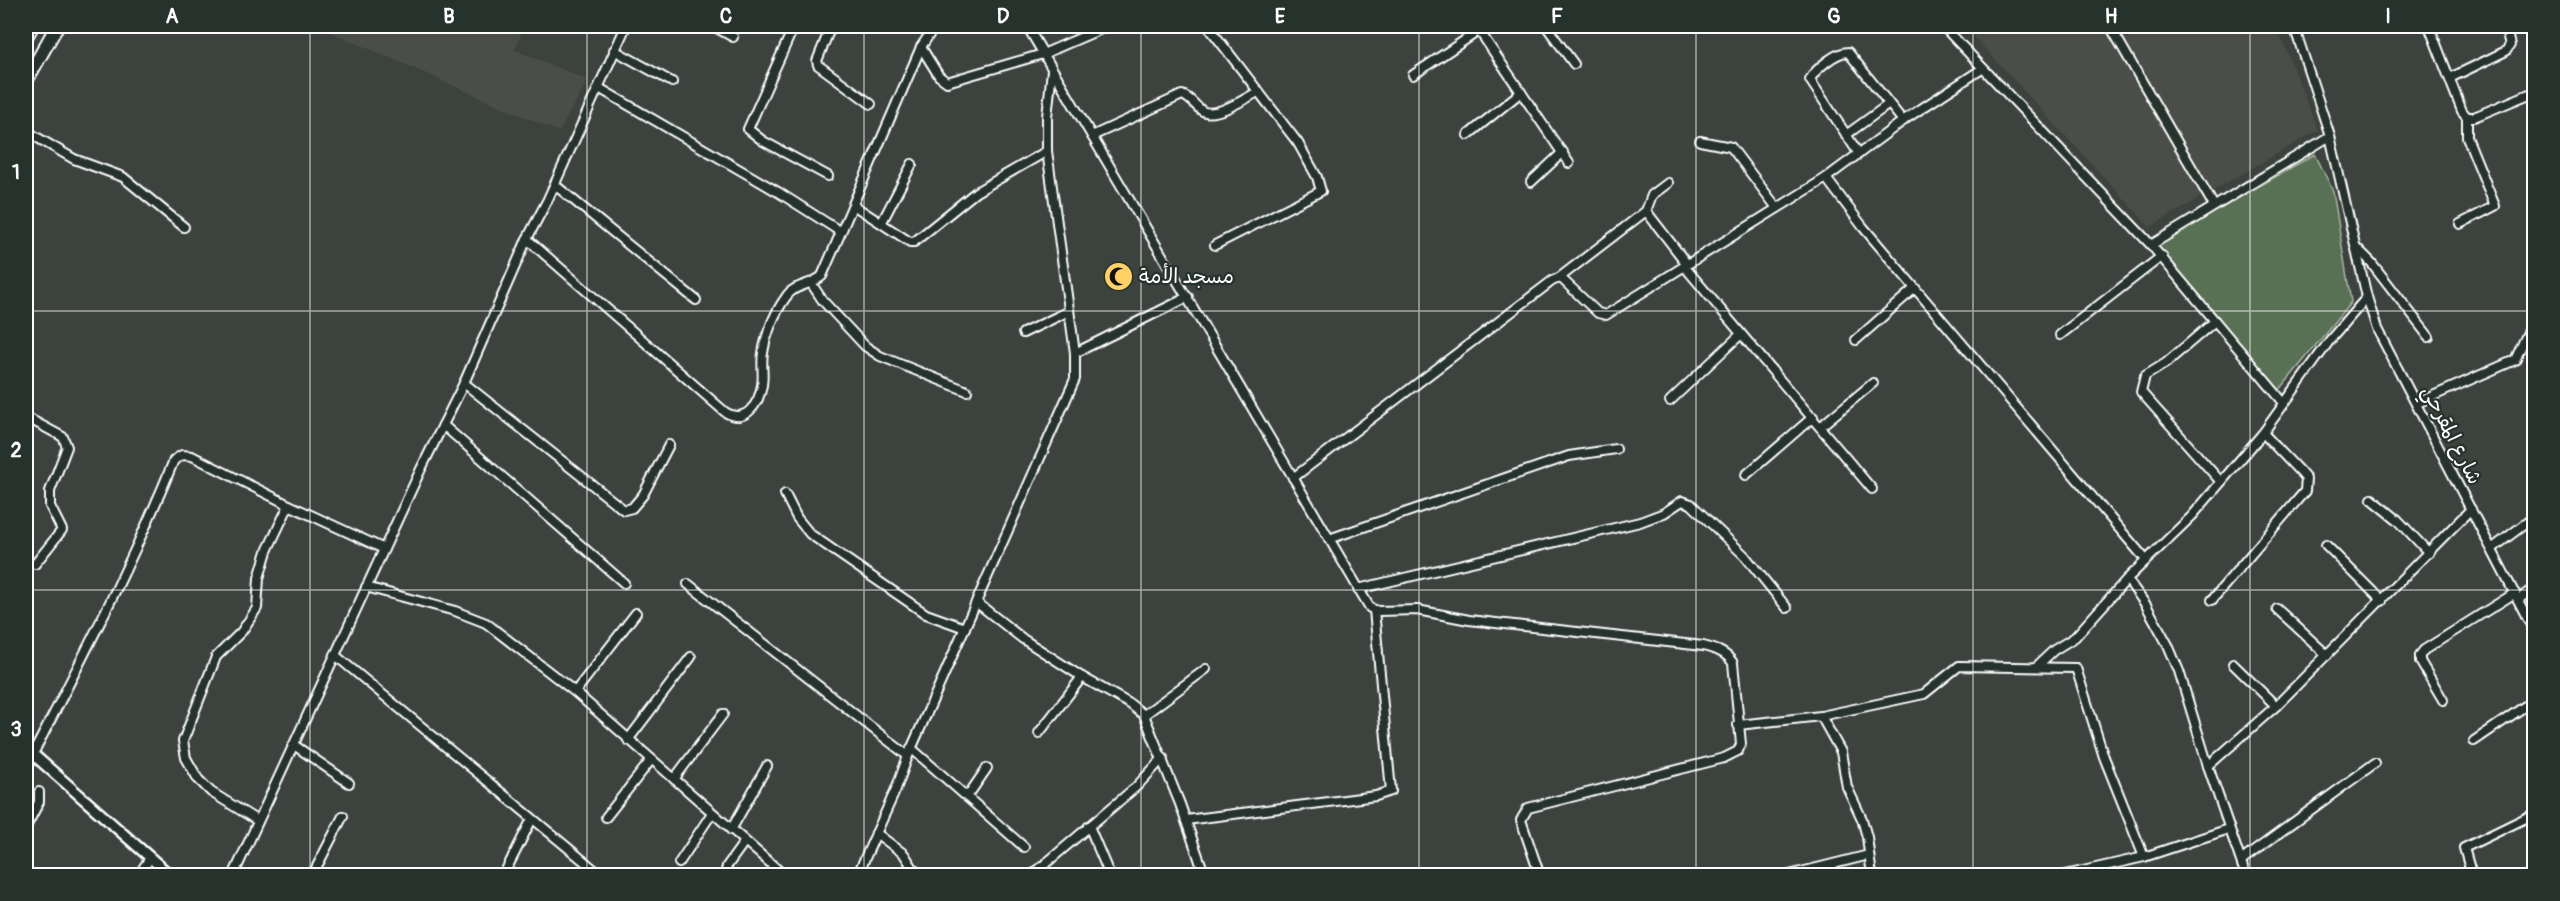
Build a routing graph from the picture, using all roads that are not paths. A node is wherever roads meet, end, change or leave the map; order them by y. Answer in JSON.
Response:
{"nodes":[{"id":1,"x":32,"y":26,"type":"edge"},
{"id":2,"x":57,"y":26,"type":"edge"},
{"id":3,"x":626,"y":26,"type":"edge"},
{"id":4,"x":713,"y":26,"type":"edge"},
{"id":5,"x":794,"y":26,"type":"edge"},
{"id":6,"x":831,"y":26,"type":"edge"},
{"id":7,"x":935,"y":26,"type":"edge"},
{"id":8,"x":1027,"y":26,"type":"edge"},
{"id":9,"x":1108,"y":26,"type":"edge"},
{"id":10,"x":1208,"y":26,"type":"edge"},
{"id":11,"x":1546,"y":26,"type":"edge"},
{"id":12,"x":1942,"y":26,"type":"edge"},
{"id":13,"x":2110,"y":26,"type":"edge"},
{"id":14,"x":2295,"y":26,"type":"edge"},
{"id":15,"x":2429,"y":26,"type":"edge"},
{"id":16,"x":2505,"y":26,"type":"edge"},
{"id":17,"x":1478,"y":28,"type":"edge"},
{"id":18,"x":26,"y":37,"type":"edge"},
{"id":19,"x":733,"y":38,"type":"dead end"},
{"id":20,"x":921,"y":47,"type":"junction"},
{"id":21,"x":614,"y":50,"type":"junction"},
{"id":22,"x":1042,"y":54,"type":"junction"},
{"id":23,"x":1574,"y":64,"type":"dead end"},
{"id":24,"x":1982,"y":69,"type":"junction"},
{"id":25,"x":1052,"y":70,"type":"junction"},
{"id":26,"x":1413,"y":75,"type":"dead end"},
{"id":27,"x":2450,"y":78,"type":"junction"},
{"id":28,"x":26,"y":81,"type":"edge"},
{"id":29,"x":672,"y":82,"type":"dead end"},
{"id":30,"x":599,"y":88,"type":"junction"},
{"id":31,"x":1259,"y":92,"type":"junction"},
{"id":32,"x":1521,"y":92,"type":"junction"},
{"id":33,"x":2535,"y":92,"type":"edge"},
{"id":34,"x":871,"y":104,"type":"dead end"},
{"id":35,"x":1889,"y":104,"type":"junction"},
{"id":36,"x":2467,"y":117,"type":"junction"},
{"id":37,"x":1903,"y":121,"type":"junction"},
{"id":38,"x":26,"y":131,"type":"edge"},
{"id":39,"x":1468,"y":135,"type":"dead end"},
{"id":40,"x":1846,"y":135,"type":"junction"},
{"id":41,"x":1092,"y":136,"type":"junction"},
{"id":42,"x":2330,"y":136,"type":"junction"},
{"id":43,"x":1700,"y":141,"type":"dead end"},
{"id":44,"x":1047,"y":151,"type":"junction"},
{"id":45,"x":1563,"y":153,"type":"junction"},
{"id":46,"x":1859,"y":154,"type":"junction"},
{"id":47,"x":1569,"y":163,"type":"dead end"},
{"id":48,"x":912,"y":164,"type":"dead end"},
{"id":49,"x":828,"y":176,"type":"dead end"},
{"id":50,"x":1826,"y":178,"type":"junction"},
{"id":51,"x":1531,"y":182,"type":"dead end"},
{"id":52,"x":1668,"y":183,"type":"dead end"},
{"id":53,"x":555,"y":185,"type":"junction"},
{"id":54,"x":853,"y":205,"type":"junction"},
{"id":55,"x":2214,"y":206,"type":"junction"},
{"id":56,"x":1777,"y":208,"type":"junction"},
{"id":57,"x":1646,"y":211,"type":"junction"},
{"id":58,"x":882,"y":222,"type":"junction"},
{"id":59,"x":2460,"y":224,"type":"dead end"},
{"id":60,"x":184,"y":227,"type":"dead end"},
{"id":61,"x":841,"y":232,"type":"junction"},
{"id":62,"x":527,"y":239,"type":"junction"},
{"id":63,"x":1215,"y":245,"type":"dead end"},
{"id":64,"x":2151,"y":245,"type":"junction"},
{"id":65,"x":2354,"y":246,"type":"junction"},
{"id":66,"x":2162,"y":256,"type":"junction"},
{"id":67,"x":1685,"y":265,"type":"junction"},
{"id":68,"x":1559,"y":278,"type":"junction"},
{"id":69,"x":811,"y":283,"type":"junction"},
{"id":70,"x":1915,"y":288,"type":"junction"},
{"id":71,"x":1188,"y":297,"type":"junction"},
{"id":72,"x":2367,"y":297,"type":"junction"},
{"id":73,"x":696,"y":300,"type":"dead end"},
{"id":74,"x":1069,"y":311,"type":"junction"},
{"id":75,"x":2216,"y":321,"type":"junction"},
{"id":76,"x":2535,"y":325,"type":"edge"},
{"id":77,"x":1023,"y":333,"type":"dead end"},
{"id":78,"x":1741,"y":334,"type":"junction"},
{"id":79,"x":2060,"y":335,"type":"dead end"},
{"id":80,"x":2429,"y":337,"type":"dead end"},
{"id":81,"x":1856,"y":340,"type":"dead end"},
{"id":82,"x":1075,"y":353,"type":"junction"},
{"id":83,"x":464,"y":383,"type":"junction"},
{"id":84,"x":1873,"y":383,"type":"dead end"},
{"id":85,"x":967,"y":391,"type":"dead end"},
{"id":86,"x":1670,"y":401,"type":"dead end"},
{"id":87,"x":2284,"y":403,"type":"junction"},
{"id":88,"x":2417,"y":403,"type":"junction"},
{"id":89,"x":26,"y":417,"type":"edge"},
{"id":90,"x":1813,"y":417,"type":"junction"},
{"id":91,"x":443,"y":425,"type":"junction"},
{"id":92,"x":1821,"y":426,"type":"junction"},
{"id":93,"x":2263,"y":433,"type":"junction"},
{"id":94,"x":669,"y":445,"type":"dead end"},
{"id":95,"x":1616,"y":449,"type":"dead end"},
{"id":96,"x":1746,"y":475,"type":"dead end"},
{"id":97,"x":1293,"y":478,"type":"junction"},
{"id":98,"x":2221,"y":482,"type":"junction"},
{"id":99,"x":1872,"y":489,"type":"dead end"},
{"id":100,"x":785,"y":494,"type":"dead end"},
{"id":101,"x":2372,"y":499,"type":"dead end"},
{"id":102,"x":289,"y":505,"type":"junction"},
{"id":103,"x":2471,"y":509,"type":"junction"},
{"id":104,"x":2535,"y":517,"type":"edge"},
{"id":105,"x":1329,"y":538,"type":"junction"},
{"id":106,"x":2326,"y":545,"type":"dead end"},
{"id":107,"x":2493,"y":548,"type":"junction"},
{"id":108,"x":384,"y":549,"type":"junction"},
{"id":109,"x":2429,"y":553,"type":"junction"},
{"id":110,"x":2146,"y":560,"type":"junction"},
{"id":111,"x":35,"y":564,"type":"dead end"},
{"id":112,"x":2127,"y":579,"type":"junction"},
{"id":113,"x":624,"y":584,"type":"dead end"},
{"id":114,"x":688,"y":584,"type":"dead end"},
{"id":115,"x":366,"y":586,"type":"junction"},
{"id":116,"x":2535,"y":588,"type":"edge"},
{"id":117,"x":1358,"y":589,"type":"junction"},
{"id":118,"x":2517,"y":596,"type":"junction"},
{"id":119,"x":2212,"y":600,"type":"dead end"},
{"id":120,"x":2382,"y":601,"type":"junction"},
{"id":121,"x":976,"y":602,"type":"junction"},
{"id":122,"x":1787,"y":608,"type":"dead end"},
{"id":123,"x":2277,"y":609,"type":"dead end"},
{"id":124,"x":1374,"y":610,"type":"junction"},
{"id":125,"x":636,"y":613,"type":"dead end"},
{"id":126,"x":965,"y":628,"type":"junction"},
{"id":127,"x":2535,"y":631,"type":"edge"},
{"id":128,"x":335,"y":655,"type":"junction"},
{"id":129,"x":2327,"y":655,"type":"junction"},
{"id":130,"x":691,"y":657,"type":"dead end"},
{"id":131,"x":2233,"y":664,"type":"dead end"},
{"id":132,"x":2037,"y":666,"type":"junction"},
{"id":133,"x":1206,"y":669,"type":"dead end"},
{"id":134,"x":1082,"y":677,"type":"junction"},
{"id":135,"x":576,"y":692,"type":"junction"},
{"id":136,"x":2443,"y":700,"type":"dead end"},
{"id":137,"x":2535,"y":700,"type":"edge"},
{"id":138,"x":2276,"y":706,"type":"junction"},
{"id":139,"x":723,"y":714,"type":"dead end"},
{"id":140,"x":1144,"y":716,"type":"junction"},
{"id":141,"x":1821,"y":716,"type":"junction"},
{"id":142,"x":1738,"y":725,"type":"junction"},
{"id":143,"x":1039,"y":733,"type":"dead end"},
{"id":144,"x":628,"y":740,"type":"junction"},
{"id":145,"x":2474,"y":741,"type":"dead end"},
{"id":146,"x":294,"y":745,"type":"junction"},
{"id":147,"x":29,"y":751,"type":"edge"},
{"id":148,"x":910,"y":752,"type":"junction"},
{"id":149,"x":1162,"y":758,"type":"junction"},
{"id":150,"x":651,"y":760,"type":"junction"},
{"id":151,"x":2375,"y":764,"type":"dead end"},
{"id":152,"x":767,"y":766,"type":"dead end"},
{"id":153,"x":2208,"y":766,"type":"junction"},
{"id":154,"x":987,"y":768,"type":"dead end"},
{"id":155,"x":674,"y":779,"type":"junction"},
{"id":156,"x":349,"y":783,"type":"dead end"},
{"id":157,"x":39,"y":792,"type":"dead end"},
{"id":158,"x":967,"y":797,"type":"junction"},
{"id":159,"x":712,"y":813,"type":"junction"},
{"id":160,"x":2535,"y":814,"type":"edge"},
{"id":161,"x":343,"y":816,"type":"dead end"},
{"id":162,"x":606,"y":817,"type":"dead end"},
{"id":163,"x":532,"y":819,"type":"junction"},
{"id":164,"x":1186,"y":820,"type":"junction"},
{"id":165,"x":258,"y":821,"type":"junction"},
{"id":166,"x":26,"y":826,"type":"edge"},
{"id":167,"x":1089,"y":826,"type":"junction"},
{"id":168,"x":2229,"y":829,"type":"junction"},
{"id":169,"x":731,"y":830,"type":"junction"},
{"id":170,"x":876,"y":833,"type":"junction"},
{"id":171,"x":745,"y":841,"type":"junction"},
{"id":172,"x":1024,"y":847,"type":"dead end"},
{"id":173,"x":1869,"y":855,"type":"junction"},
{"id":174,"x":2144,"y":857,"type":"junction"},
{"id":175,"x":150,"y":858,"type":"junction"},
{"id":176,"x":2242,"y":860,"type":"junction"},
{"id":177,"x":679,"y":863,"type":"dead end"},
{"id":178,"x":138,"y":876,"type":"edge"},
{"id":179,"x":171,"y":876,"type":"edge"},
{"id":180,"x":233,"y":876,"type":"edge"},
{"id":181,"x":312,"y":876,"type":"edge"},
{"id":182,"x":503,"y":876,"type":"edge"},
{"id":183,"x":602,"y":876,"type":"edge"},
{"id":184,"x":725,"y":876,"type":"edge"},
{"id":185,"x":785,"y":876,"type":"edge"},
{"id":186,"x":857,"y":876,"type":"edge"},
{"id":187,"x":918,"y":876,"type":"edge"},
{"id":188,"x":1031,"y":876,"type":"edge"},
{"id":189,"x":1110,"y":876,"type":"edge"},
{"id":190,"x":1205,"y":876,"type":"edge"},
{"id":191,"x":1540,"y":876,"type":"edge"},
{"id":192,"x":1785,"y":876,"type":"edge"},
{"id":193,"x":1872,"y":876,"type":"edge"},
{"id":194,"x":2061,"y":876,"type":"edge"},
{"id":195,"x":2246,"y":876,"type":"edge"},
{"id":196,"x":2472,"y":876,"type":"edge"}],
"edges":[{"from":1,"to":18,"type":"main road"},
{"from":2,"to":28,"type":"main road"},
{"from":3,"to":21,"type":"street"},
{"from":4,"to":19,"type":"street"},
{"from":5,"to":49,"type":"street"},
{"from":6,"to":34,"type":"street"},
{"from":7,"to":20,"type":"street"},
{"from":8,"to":22,"type":"street"},
{"from":9,"to":22,"type":"street"},
{"from":10,"to":31,"type":"street"},
{"from":11,"to":23,"type":"street"},
{"from":12,"to":24,"type":"street"},
{"from":13,"to":55,"type":"street"},
{"from":14,"to":42,"type":"street","name":"شارع المقرحي"},
{"from":15,"to":27,"type":"street"},
{"from":16,"to":27,"type":"street"},
{"from":17,"to":26,"type":"street"},
{"from":17,"to":32,"type":"street"},
{"from":20,"to":22,"type":"street"},
{"from":20,"to":54,"type":"street"},
{"from":21,"to":29,"type":"street"},
{"from":21,"to":30,"type":"street"},
{"from":22,"to":25,"type":"street"},
{"from":24,"to":37,"type":"street"},
{"from":24,"to":64,"type":"street"},
{"from":25,"to":41,"type":"street"},
{"from":25,"to":44,"type":"street"},
{"from":27,"to":36,"type":"street"},
{"from":30,"to":53,"type":"street"},
{"from":30,"to":61,"type":"street"},
{"from":31,"to":41,"type":"street"},
{"from":31,"to":63,"type":"street"},
{"from":32,"to":39,"type":"street"},
{"from":32,"to":45,"type":"street"},
{"from":33,"to":36,"type":"street"},
{"from":35,"to":37,"type":"street"},
{"from":35,"to":40,"type":"street"},
{"from":35,"to":40,"type":"street"},
{"from":36,"to":59,"type":"street"},
{"from":37,"to":46,"type":"street"},
{"from":38,"to":60,"type":"street"},
{"from":40,"to":46,"type":"street"},
{"from":41,"to":71,"type":"street"},
{"from":42,"to":55,"type":"street"},
{"from":42,"to":65,"type":"street","name":"شارع المقرحي"},
{"from":43,"to":56,"type":"street"},
{"from":44,"to":58,"type":"street"},
{"from":44,"to":74,"type":"street"},
{"from":45,"to":47,"type":"street"},
{"from":45,"to":51,"type":"street"},
{"from":46,"to":50,"type":"street"},
{"from":48,"to":58,"type":"street"},
{"from":50,"to":56,"type":"street"},
{"from":50,"to":70,"type":"street"},
{"from":52,"to":57,"type":"street"},
{"from":53,"to":62,"type":"street"},
{"from":53,"to":73,"type":"street"},
{"from":54,"to":58,"type":"street"},
{"from":54,"to":61,"type":"street"},
{"from":55,"to":64,"type":"street"},
{"from":56,"to":67,"type":"street"},
{"from":57,"to":67,"type":"street"},
{"from":57,"to":68,"type":"street"},
{"from":61,"to":69,"type":"street"},
{"from":62,"to":69,"type":"street"},
{"from":62,"to":83,"type":"street"},
{"from":64,"to":66,"type":"street"},
{"from":65,"to":72,"type":"street","name":"شارع المقرحي"},
{"from":65,"to":80,"type":"street"},
{"from":66,"to":75,"type":"street"},
{"from":66,"to":79,"type":"street"},
{"from":67,"to":68,"type":"street"},
{"from":67,"to":78,"type":"street"},
{"from":68,"to":97,"type":"street"},
{"from":69,"to":85,"type":"street"},
{"from":70,"to":81,"type":"street"},
{"from":70,"to":110,"type":"street"},
{"from":71,"to":82,"type":"street"},
{"from":71,"to":97,"type":"street"},
{"from":72,"to":87,"type":"street"},
{"from":72,"to":88,"type":"street","name":"شارع المقرحي"},
{"from":74,"to":77,"type":"street"},
{"from":74,"to":82,"type":"street"},
{"from":75,"to":87,"type":"street"},
{"from":75,"to":98,"type":"street"},
{"from":76,"to":88,"type":"street"},
{"from":78,"to":86,"type":"street"},
{"from":78,"to":90,"type":"street"},
{"from":82,"to":121,"type":"street"},
{"from":83,"to":91,"type":"street"},
{"from":83,"to":94,"type":"street"},
{"from":84,"to":92,"type":"street"},
{"from":87,"to":93,"type":"street"},
{"from":88,"to":103,"type":"street","name":"شارع المقرحي"},
{"from":89,"to":111,"type":"street"},
{"from":90,"to":92,"type":"street"},
{"from":90,"to":96,"type":"street"},
{"from":91,"to":108,"type":"street"},
{"from":91,"to":113,"type":"street"},
{"from":92,"to":99,"type":"street"},
{"from":93,"to":98,"type":"street"},
{"from":93,"to":119,"type":"street"},
{"from":95,"to":105,"type":"street"},
{"from":97,"to":105,"type":"street"},
{"from":98,"to":110,"type":"street"},
{"from":100,"to":126,"type":"street"},
{"from":101,"to":109,"type":"street"},
{"from":102,"to":108,"type":"street"},
{"from":102,"to":147,"type":"street"},
{"from":102,"to":165,"type":"street"},
{"from":103,"to":107,"type":"street"},
{"from":103,"to":109,"type":"street","name":"شارع المقرحي"},
{"from":104,"to":107,"type":"street"},
{"from":105,"to":117,"type":"street"},
{"from":106,"to":120,"type":"street"},
{"from":107,"to":118,"type":"street"},
{"from":108,"to":115,"type":"street"},
{"from":109,"to":120,"type":"street","name":"شارع المقرحي"},
{"from":110,"to":112,"type":"street"},
{"from":112,"to":132,"type":"street"},
{"from":112,"to":153,"type":"street"},
{"from":114,"to":148,"type":"street"},
{"from":115,"to":128,"type":"street"},
{"from":115,"to":135,"type":"street"},
{"from":116,"to":118,"type":"street"},
{"from":117,"to":122,"type":"street"},
{"from":117,"to":124,"type":"street"},
{"from":118,"to":127,"type":"street"},
{"from":118,"to":136,"type":"street"},
{"from":120,"to":129,"type":"street","name":"شارع المقرحي"},
{"from":121,"to":126,"type":"street"},
{"from":121,"to":134,"type":"street"},
{"from":123,"to":129,"type":"street"},
{"from":124,"to":142,"type":"street"},
{"from":124,"to":164,"type":"street"},
{"from":125,"to":135,"type":"street"},
{"from":126,"to":148,"type":"street"},
{"from":128,"to":146,"type":"street"},
{"from":128,"to":163,"type":"street"},
{"from":129,"to":138,"type":"street","name":"شارع المقرحي"},
{"from":130,"to":144,"type":"street"},
{"from":131,"to":138,"type":"street"},
{"from":132,"to":141,"type":"street"},
{"from":132,"to":174,"type":"street"},
{"from":133,"to":140,"type":"street"},
{"from":134,"to":140,"type":"street"},
{"from":134,"to":143,"type":"street"},
{"from":135,"to":144,"type":"street"},
{"from":137,"to":145,"type":"street"},
{"from":138,"to":153,"type":"street","name":"شارع المقرحي"},
{"from":139,"to":155,"type":"street"},
{"from":140,"to":149,"type":"street"},
{"from":141,"to":142,"type":"street"},
{"from":141,"to":173,"type":"street"},
{"from":142,"to":191,"type":"street"},
{"from":144,"to":150,"type":"street"},
{"from":146,"to":156,"type":"street"},
{"from":146,"to":165,"type":"street"},
{"from":147,"to":175,"type":"street"},
{"from":148,"to":158,"type":"street"},
{"from":148,"to":170,"type":"street"},
{"from":149,"to":164,"type":"street"},
{"from":149,"to":167,"type":"street"},
{"from":150,"to":155,"type":"street"},
{"from":150,"to":162,"type":"street"},
{"from":151,"to":176,"type":"street"},
{"from":152,"to":169,"type":"street"},
{"from":153,"to":168,"type":"street"},
{"from":154,"to":158,"type":"street"},
{"from":155,"to":159,"type":"street"},
{"from":157,"to":166,"type":"street"},
{"from":158,"to":172,"type":"street"},
{"from":159,"to":169,"type":"street"},
{"from":159,"to":177,"type":"street"},
{"from":160,"to":196,"type":"street"},
{"from":161,"to":181,"type":"street"},
{"from":163,"to":182,"type":"street"},
{"from":163,"to":183,"type":"street"},
{"from":164,"to":190,"type":"street"},
{"from":165,"to":180,"type":"street"},
{"from":167,"to":188,"type":"street"},
{"from":167,"to":189,"type":"street"},
{"from":168,"to":174,"type":"street"},
{"from":168,"to":176,"type":"street"},
{"from":169,"to":171,"type":"street"},
{"from":170,"to":186,"type":"street"},
{"from":170,"to":187,"type":"street"},
{"from":171,"to":184,"type":"street"},
{"from":171,"to":185,"type":"street"},
{"from":173,"to":192,"type":"street"},
{"from":173,"to":193,"type":"street"},
{"from":174,"to":194,"type":"street"},
{"from":175,"to":178,"type":"street"},
{"from":175,"to":179,"type":"street"},
{"from":176,"to":195,"type":"street"}]}
